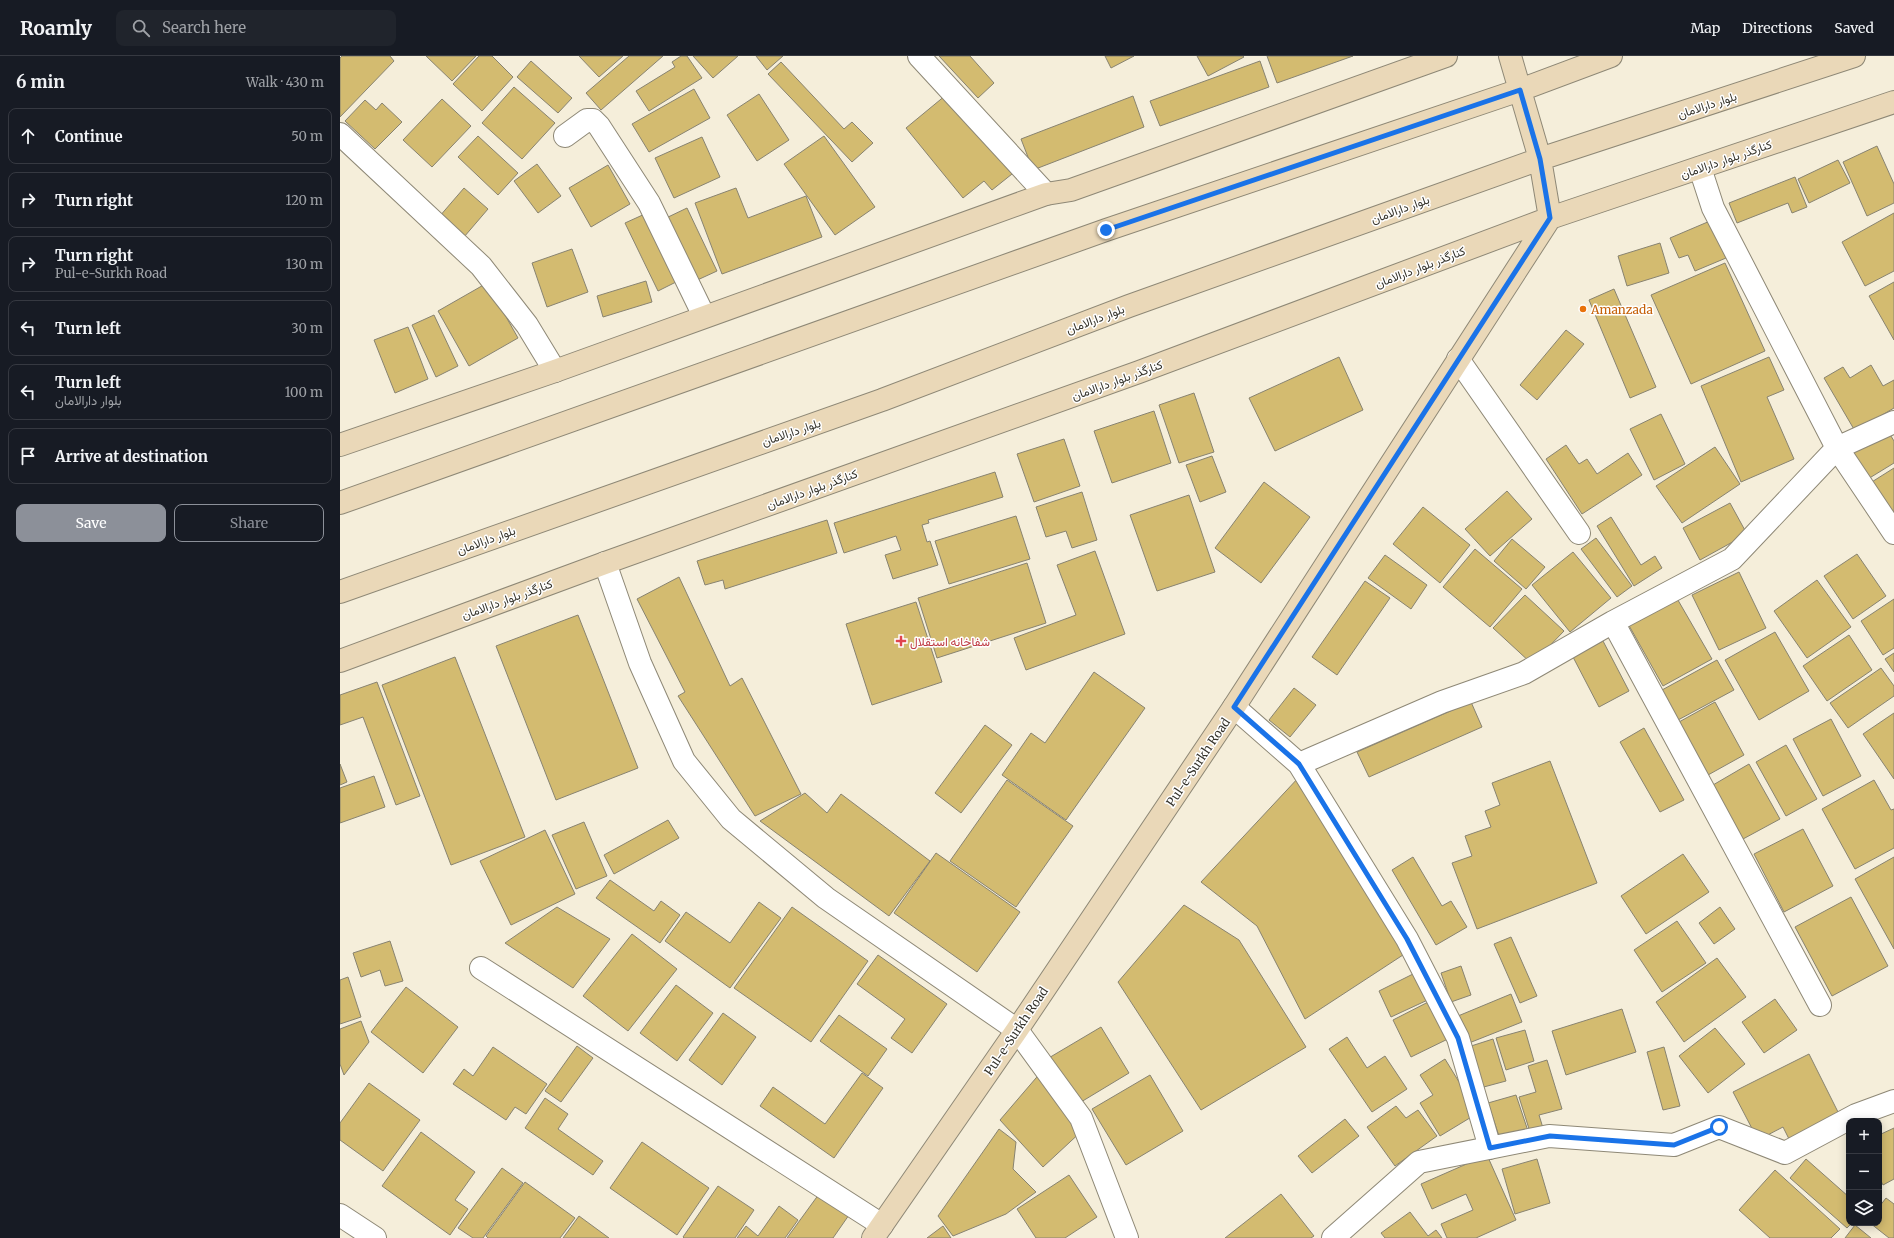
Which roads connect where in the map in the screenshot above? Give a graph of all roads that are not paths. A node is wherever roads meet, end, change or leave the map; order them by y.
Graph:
1 (919, 56) edge
2 (1446, 56) edge
3 (1510, 56) edge
4 (1611, 56) edge
5 (1854, 56) edge
6 (1520, 90) junction
7 (1894, 102) edge
8 (340, 134) edge
9 (565, 136) dead end
10 (1540, 159) junction
11 (1700, 168) junction
12 (1046, 194) junction
13 (1550, 218) junction
14 (704, 316) junction
15 (1458, 359) junction
16 (555, 371) junction
17 (1894, 422) edge
18 (340, 446) edge
19 (1837, 448) junction
20 (340, 503) edge
21 (1579, 533) dead end
22 (1894, 533) edge
23 (604, 563) junction
24 (340, 592) edge
25 (1613, 622) junction
26 (340, 661) edge
27 (1234, 707) junction
28 (1299, 764) junction
29 (480, 968) dead end
30 (1820, 1005) dead end
31 (1017, 1030) junction
32 (1894, 1101) edge
33 (1490, 1148) junction
34 (340, 1215) edge
35 (877, 1231) edge
36 (375, 1238) edge
37 (1127, 1238) edge
38 (1333, 1238) edge

1 - 12 street
2 - 12 street
3 - 6 street
4 - 6 street
5 - 10 street, بلوار دارالامان
6 - 10 street
6 - 20 street
7 - 11 street, کنارگذر بلوار دارالامان
8 - 16 street
9 - 14 street
10 - 13 street
10 - 24 street, بلوار دارالامان
11 - 13 street, کنارگذر بلوار دارالامان
11 - 19 street
12 - 14 street
13 - 15 street, Pul-e-Surkh Road
13 - 23 street, کنارگذر بلوار دارالامان
14 - 16 street
15 - 21 street
15 - 27 street, Pul-e-Surkh Road
16 - 18 street
17 - 19 street
19 - 22 street
19 - 25 street
23 - 26 street, کنارگذر بلوار دارالامان
23 - 31 street
25 - 28 street
25 - 30 street
27 - 28 street
27 - 31 street, Pul-e-Surkh Road
28 - 33 street
29 - 35 street
31 - 35 street, Pul-e-Surkh Road
31 - 37 street
32 - 33 street
33 - 38 street
34 - 36 street

